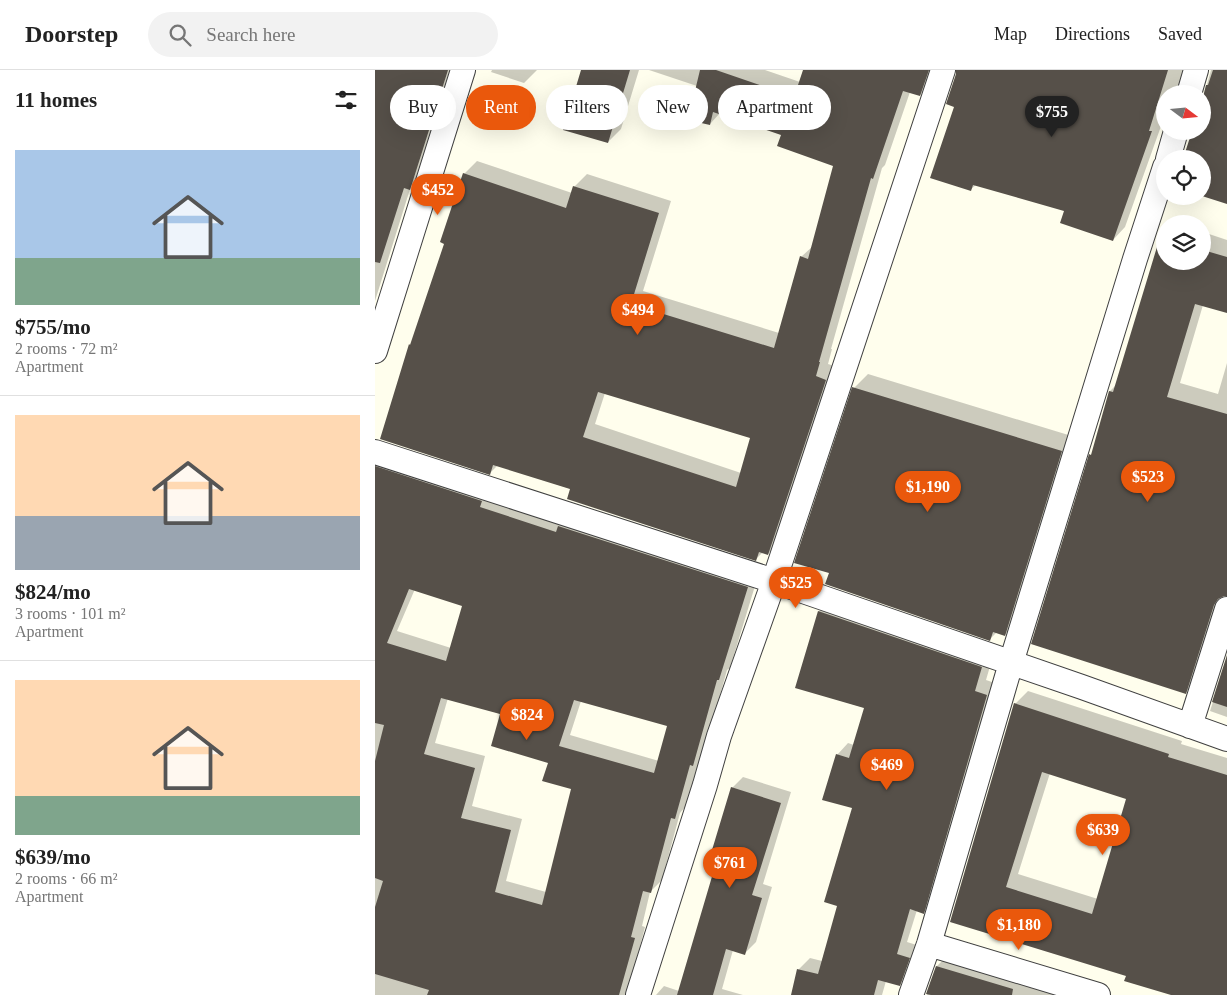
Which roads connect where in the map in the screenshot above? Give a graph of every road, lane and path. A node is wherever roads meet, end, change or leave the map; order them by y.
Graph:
1 (463, 70) edge
2 (943, 70) edge
3 (1196, 70) edge
4 (1192, 85) edge
5 (1156, 195) edge
6 (375, 351) edge
7 (375, 452) edge
8 (774, 581) junction
9 (1227, 609) edge
10 (1011, 663) junction
11 (1189, 726) junction
12 (1227, 740) edge
13 (929, 944) junction
14 (638, 995) edge
15 (911, 995) edge
16 (1098, 995) edge

1 - 6 street
2 - 8 street
3 - 4 street
5 - 10 street
7 - 8 street
8 - 10 street
8 - 14 street
9 - 11 street
10 - 11 street
10 - 13 street
11 - 12 street
13 - 15 street
13 - 16 street

